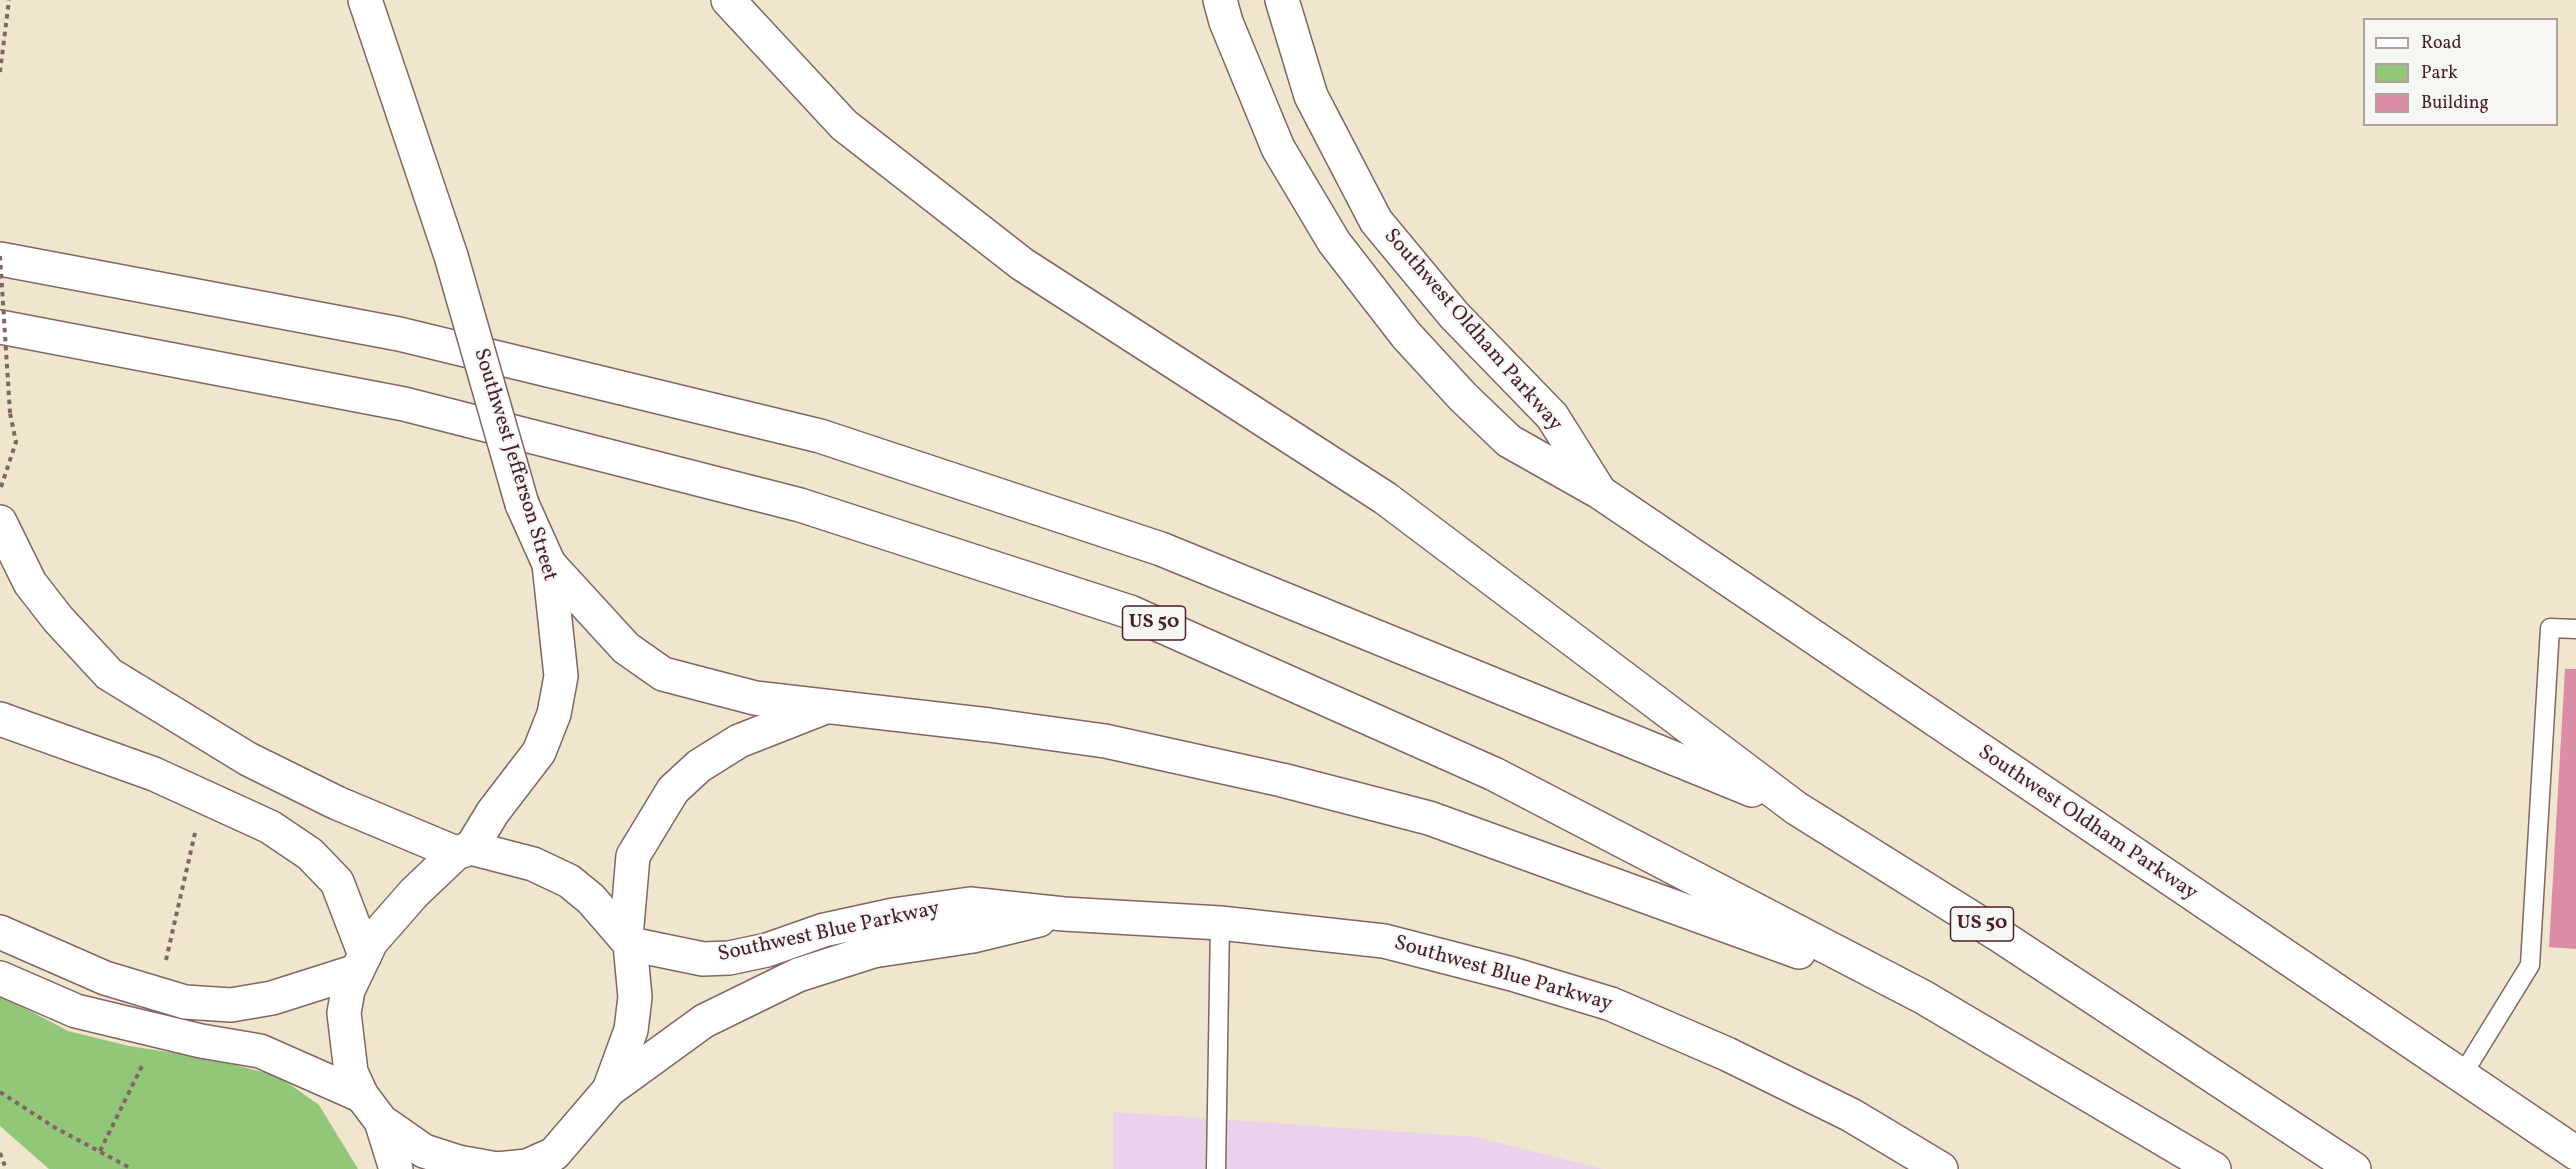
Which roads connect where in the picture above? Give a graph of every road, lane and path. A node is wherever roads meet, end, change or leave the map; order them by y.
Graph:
1 (9, 0) edge
2 (365, 0) edge
3 (728, 0) edge
4 (1220, 0) edge
5 (1282, 0) edge
6 (0, 72) edge
7 (0, 258) edge
8 (0, 327) edge
9 (0, 490) edge
10 (1601, 493) junction
11 (0, 522) edge
12 (549, 564) junction
13 (2576, 629) edge
14 (827, 706) junction
15 (0, 718) edge
16 (1796, 808) junction
17 (185, 827) dead end
18 (463, 850) junction
19 (1064, 914) junction
20 (1220, 923) junction
21 (0, 932) edge
22 (628, 940) junction
23 (166, 962) dead end
24 (361, 963) junction
25 (0, 978) edge
26 (1923, 997) junction
27 (145, 1059) dead end
28 (2461, 1077) junction
29 (609, 1090) junction
30 (0, 1092) edge
31 (362, 1096) junction
32 (381, 1121) junction
33 (100, 1151) junction
34 (0, 1153) edge
35 (2576, 1153) edge
36 (550, 1162) edge
37 (6, 1169) edge
38 (132, 1169) edge
39 (396, 1169) edge
40 (1216, 1169) edge
41 (1941, 1169) edge
42 (2214, 1169) edge
43 (2354, 1169) edge

1 - 6 path
2 - 12 main road, Southwest Jefferson Street, bridge
3 - 16 main road
4 - 10 main road, Southwest Oldham Parkway
5 - 10 main road, Southwest Oldham Parkway
7 - 9 path, bridge
7 - 16 main road, US 50
8 - 26 main road, US 50
10 - 28 main road, Southwest Oldham Parkway
11 - 18 main road
12 - 14 main road
12 - 18 main road, Southwest Jefferson Street
13 - 28 lane
14 - 22 main road
14 - 26 main road
15 - 24 main road
16 - 43 main road, US 50
17 - 23 path
18 - 22 main road
18 - 24 main road, Southwest Jefferson Street
19 - 20 main road, Southwest Blue Parkway
19 - 22 main road, Southwest Blue Parkway
19 - 29 main road, Southwest Blue Parkway
20 - 40 lane
20 - 41 main road, Southwest Blue Parkway
21 - 24 main road
22 - 29 main road
24 - 31 main road, Southwest Jefferson Street
25 - 31 main road
26 - 42 main road, US 50
27 - 33 path
28 - 35 main road, Southwest Oldham Parkway
29 - 36 main road
30 - 33 path
31 - 32 main road
32 - 36 main road
32 - 39 main road
33 - 38 path
34 - 37 path

